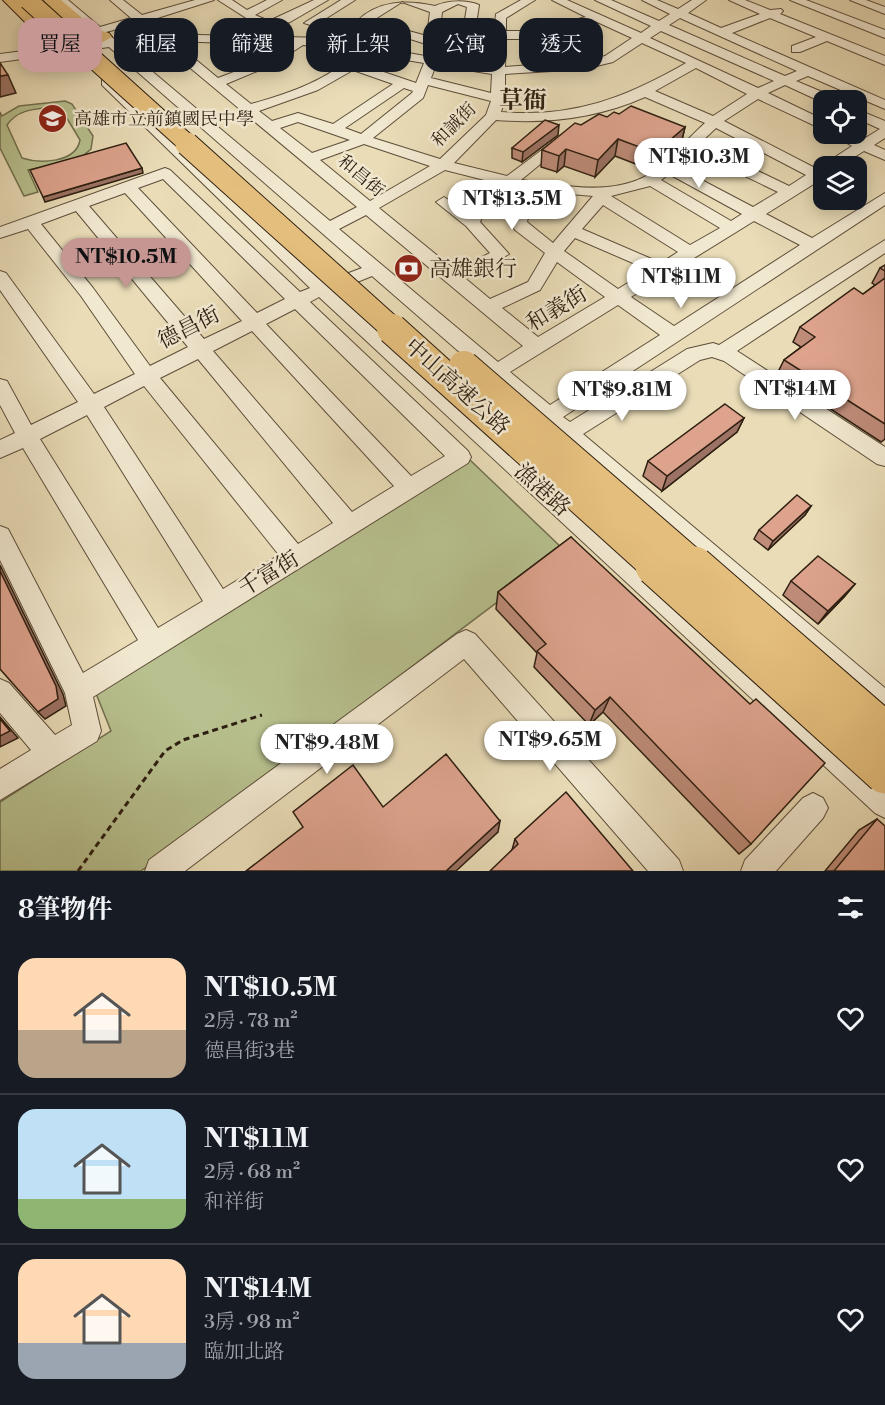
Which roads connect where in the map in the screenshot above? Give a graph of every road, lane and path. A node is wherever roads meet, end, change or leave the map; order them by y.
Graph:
1 (11, 0) edge
2 (19, 0) edge
3 (28, 0) edge
4 (42, 0) edge
5 (51, 0) edge
6 (61, 0) edge
7 (116, 0) edge
8 (208, 0) edge
9 (224, 0) edge
10 (276, 0) edge
11 (322, 0) edge
12 (350, 0) edge
13 (398, 0) edge
14 (406, 0) edge
15 (458, 0) edge
16 (529, 0) edge
17 (558, 0) edge
18 (601, 0) edge
19 (648, 0) edge
20 (700, 0) edge
21 (735, 0) edge
22 (799, 0) edge
23 (856, 0) edge
24 (386, 8) junction
25 (885, 10) edge
26 (679, 14) junction
27 (770, 14) junction
28 (246, 15) junction
29 (435, 15) junction
30 (30, 18) edge
31 (40, 18) edge
32 (138, 18) edge
33 (143, 18) edge
34 (252, 18) edge
35 (285, 18) edge
36 (435, 18) edge
37 (471, 18) edge
38 (500, 18) edge
39 (595, 18) edge
40 (603, 22) edge
41 (661, 27) junction
42 (114, 32) edge
43 (722, 32) junction
44 (885, 34) edge
45 (423, 36) edge
46 (104, 37) junction
47 (114, 37) edge
48 (827, 37) junction
49 (295, 38) junction
50 (643, 39) junction
51 (306, 40) edge
52 (796, 50) dead end
53 (18, 55) edge
54 (0, 58) edge
55 (885, 61) edge
56 (696, 63) junction
57 (198, 68) edge
58 (507, 70) edge
59 (808, 71) junction
60 (99, 72) edge
61 (342, 72) edge
62 (372, 72) edge
63 (427, 72) edge
64 (499, 72) edge
65 (784, 80) junction
66 (216, 83) junction
67 (403, 83) junction
68 (422, 85) junction
69 (645, 92) junction
70 (758, 93) junction
71 (813, 93) edge
72 (498, 99) junction
73 (885, 105) edge
74 (249, 109) junction
75 (493, 116) junction
76 (510, 118) junction
77 (867, 118) edge
78 (813, 120) edge
79 (713, 122) junction
80 (885, 126) edge
81 (270, 127) junction
82 (335, 129) junction
83 (885, 132) edge
84 (363, 140) junction
85 (691, 144) junction
86 (860, 144) edge
87 (864, 146) junction
88 (849, 156) edge
89 (885, 156) edge
90 (310, 159) junction
91 (445, 163) junction
92 (668, 168) junction
93 (813, 168) edge
94 (813, 179) edge
95 (650, 180) junction
96 (509, 182) junction
97 (529, 186) junction
98 (128, 187) junction
99 (789, 192) junction
100 (484, 195) dead end
101 (601, 195) junction
102 (444, 202) dead end
103 (879, 202) edge
104 (79, 204) junction
105 (368, 208) junction
106 (754, 214) junction
107 (31, 222) junction
108 (472, 223) junction
109 (328, 228) junction
110 (732, 228) junction
111 (571, 230) junction
112 (0, 233) edge
113 (536, 240) junction
114 (812, 245) junction
115 (885, 245) edge
116 (554, 252) junction
117 (691, 253) junction
118 (501, 254) junction
119 (574, 267) junction
120 (375, 269) junction
121 (663, 270) junction
122 (0, 277) edge
123 (453, 278) junction
124 (534, 286) junction
125 (321, 290) junction
126 (618, 297) junction
127 (296, 302) junction
128 (488, 307) junction
129 (254, 322) junction
130 (674, 335) junction
131 (537, 347) junction
132 (201, 349) junction
133 (722, 352) junction
134 (497, 371) junction
135 (147, 376) junction
136 (0, 386) edge
137 (91, 404) junction
138 (549, 417) junction
139 (569, 433) junction
140 (27, 436) junction
141 (496, 449) junction
142 (0, 450) edge
143 (885, 458) edge
144 (516, 467) junction
145 (409, 488) junction
146 (349, 525) junction
147 (0, 537) edge
148 (295, 558) junction
149 (219, 604) junction
150 (154, 644) junction
151 (78, 691) junction
152 (0, 692) edge
153 (885, 705) edge
154 (262, 715) dead end
155 (885, 732) edge
156 (52, 754) junction
157 (885, 774) edge
158 (0, 786) edge
159 (885, 803) edge
160 (813, 808) dead end
161 (78, 871) edge
162 (160, 871) edge
163 (668, 871) edge
164 (756, 871) edge

1 - 30 highway
2 - 31 street, 漁港路
3 - 157 highway, 中山高速公路, bridge
4 - 155 highway, 中山高速公路, bridge
5 - 46 highway
6 - 46 street
7 - 32 street, 和昌街
8 - 33 street
9 - 28 street
10 - 28 street
11 - 35 street
12 - 49 street
13 - 24 street
14 - 29 street
15 - 29 street
15 - 37 street
16 - 38 street, 和誠街
17 - 39 street
18 - 41 street
19 - 26 street
20 - 26 street
21 - 27 street
22 - 27 street
22 - 44 street
23 - 25 street
24 - 29 street
24 - 45 street
26 - 41 street
26 - 43 street
27 - 43 street
27 - 48 street
28 - 34 street
29 - 36 street
40 - 50 street
41 - 50 street
41 - 65 street
42 - 46 street
43 - 59 street
46 - 47 street
46 - 109 street
48 - 52 street
48 - 55 street
49 - 51 street
49 - 66 street
50 - 56 street
50 - 58 street
53 - 54 street
56 - 69 street
56 - 70 street
57 - 66 street, 和昌街
59 - 65 street
59 - 73 street
60 - 125 street, 漁港路
61 - 74 street
62 - 67 street
63 - 68 street
64 - 72 street, 和誠街
65 - 70 street
65 - 71 street
66 - 74 street, 和昌街
67 - 68 street
67 - 82 street
68 - 72 street
68 - 84 street
69 - 76 street
69 - 79 street
70 - 78 street
70 - 79 street
72 - 75 street, 和誠街
74 - 81 street, 和昌街
75 - 76 street
75 - 91 street, 和誠街
76 - 96 street
77 - 80 street
79 - 85 street
79 - 93 street
81 - 82 street
81 - 90 street, 和昌街
82 - 84 street
83 - 87 street, 和義街
84 - 90 street
84 - 91 street
85 - 92 street
85 - 99 street
86 - 87 street
87 - 88 street, 和義街
87 - 89 street
90 - 105 street, 和昌街
91 - 96 street
91 - 105 street, 和誠街
92 - 95 street
92 - 106 street
94 - 99 street, 和義街
95 - 101 street
95 - 110 street
96 - 97 street
97 - 101 street
97 - 113 street
98 - 104 street
98 - 127 street
98 - 129 street
99 - 106 street, 和義街
100 - 108 street
101 - 111 street
101 - 117 street
102 - 108 street
103 - 114 street
104 - 107 street
104 - 132 street
105 - 109 street, 和誠街
105 - 123 street, 和昌街
106 - 110 street, 和義街
106 - 114 street
107 - 112 street
107 - 135 street
108 - 118 street
109 - 120 street
110 - 117 street, 和義街
111 - 116 street
111 - 121 street
113 - 116 street
113 - 118 street
114 - 130 street
115 - 133 street
116 - 119 street
116 - 124 street
117 - 121 street, 和義街
118 - 123 street
119 - 124 street
119 - 126 street
120 - 125 street, 德昌街
120 - 134 street
121 - 126 street, 和義街
122 - 137 street
123 - 128 street, 和昌街
124 - 128 street
125 - 127 street, 德昌街
125 - 141 street, 漁港路
126 - 130 street
126 - 131 street, 和義街
127 - 129 street, 德昌街
127 - 145 street, 千富街
128 - 131 street, 和昌街
129 - 132 street, 德昌街
129 - 145 street
130 - 138 street
131 - 134 street, 和義街
132 - 135 street, 德昌街
132 - 146 street
133 - 139 street
133 - 143 street
134 - 138 street
135 - 137 street, 德昌街
135 - 148 street
136 - 140 street
137 - 140 street, 德昌街
137 - 149 street
138 - 139 street
138 - 141 street
139 - 144 street
139 - 153 street
140 - 142 street, 德昌街
140 - 150 street
141 - 144 street, 漁港路
144 - 159 street, 漁港路
145 - 146 street, 千富街
146 - 148 street, 千富街
147 - 151 street
148 - 149 street, 千富街
149 - 150 street, 千富街
150 - 151 street, 千富街
151 - 156 street
152 - 156 street
154 - 161 path
156 - 158 street
160 - 164 street
162 - 163 street

